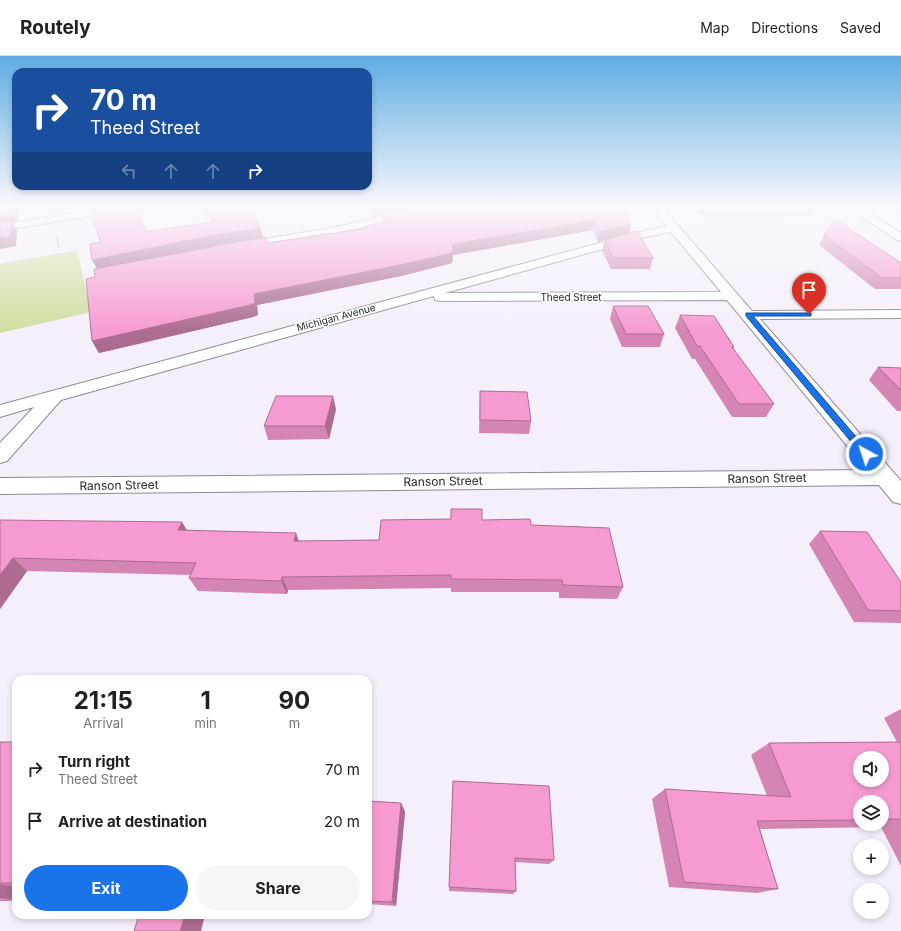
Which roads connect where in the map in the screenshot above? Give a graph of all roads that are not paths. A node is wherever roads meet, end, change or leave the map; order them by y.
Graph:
1 (589, 249) edge
2 (691, 249) edge
3 (732, 296) junction
4 (410, 297) junction
5 (901, 314) edge
6 (748, 315) junction
7 (56, 395) junction
8 (0, 410) edge
9 (0, 456) edge
10 (886, 477) junction
11 (0, 486) edge
12 (901, 496) edge

1 - 4 street, Michigan Avenue
2 - 3 street
3 - 4 street, Theed Street
3 - 6 street
4 - 7 street, Michigan Avenue
5 - 6 street
6 - 10 street
7 - 8 street, Michigan Avenue
7 - 9 street
10 - 11 street, Ranson Street
10 - 12 street

